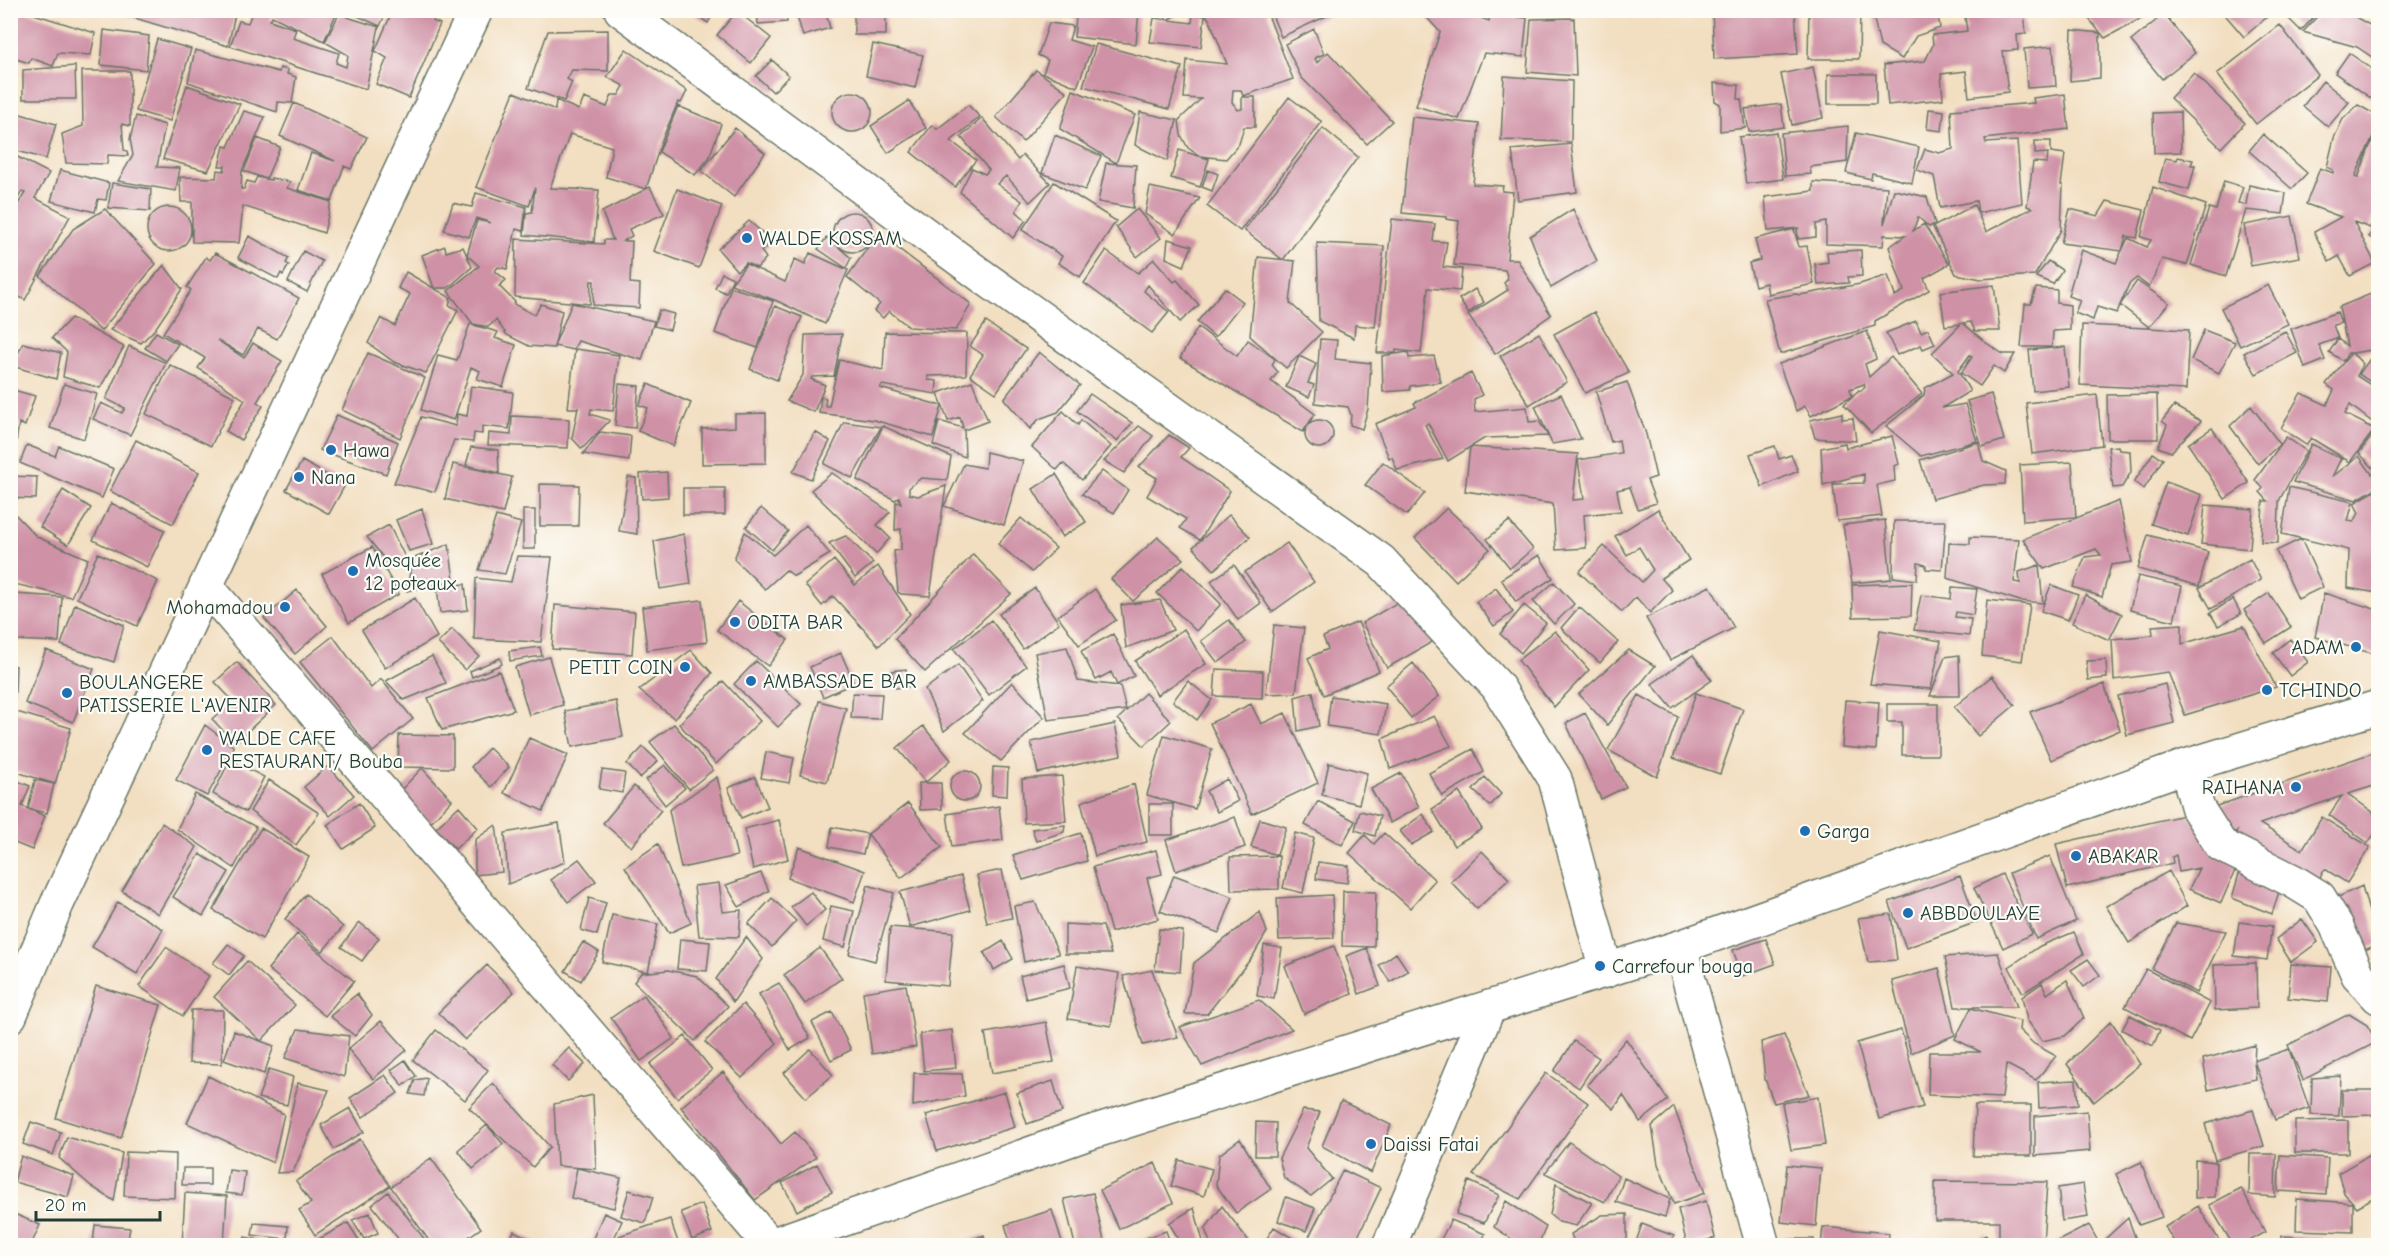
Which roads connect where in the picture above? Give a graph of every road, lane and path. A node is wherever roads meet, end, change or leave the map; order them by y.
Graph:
1 (476, 10) edge
2 (621, 10) edge
3 (206, 586) junction
4 (2379, 707) edge
5 (2186, 766) junction
6 (1680, 947) junction
7 (1606, 971) junction
8 (2379, 997) edge
9 (1489, 1007) junction
10 (10, 1016) edge
11 (769, 1245) edge
12 (1389, 1245) edge
13 (1763, 1245) edge

1 - 3 street
2 - 7 street
3 - 10 street
3 - 11 street
4 - 5 street
5 - 6 street
5 - 8 street
6 - 7 street
6 - 13 street
7 - 9 street
9 - 11 street
9 - 12 street

